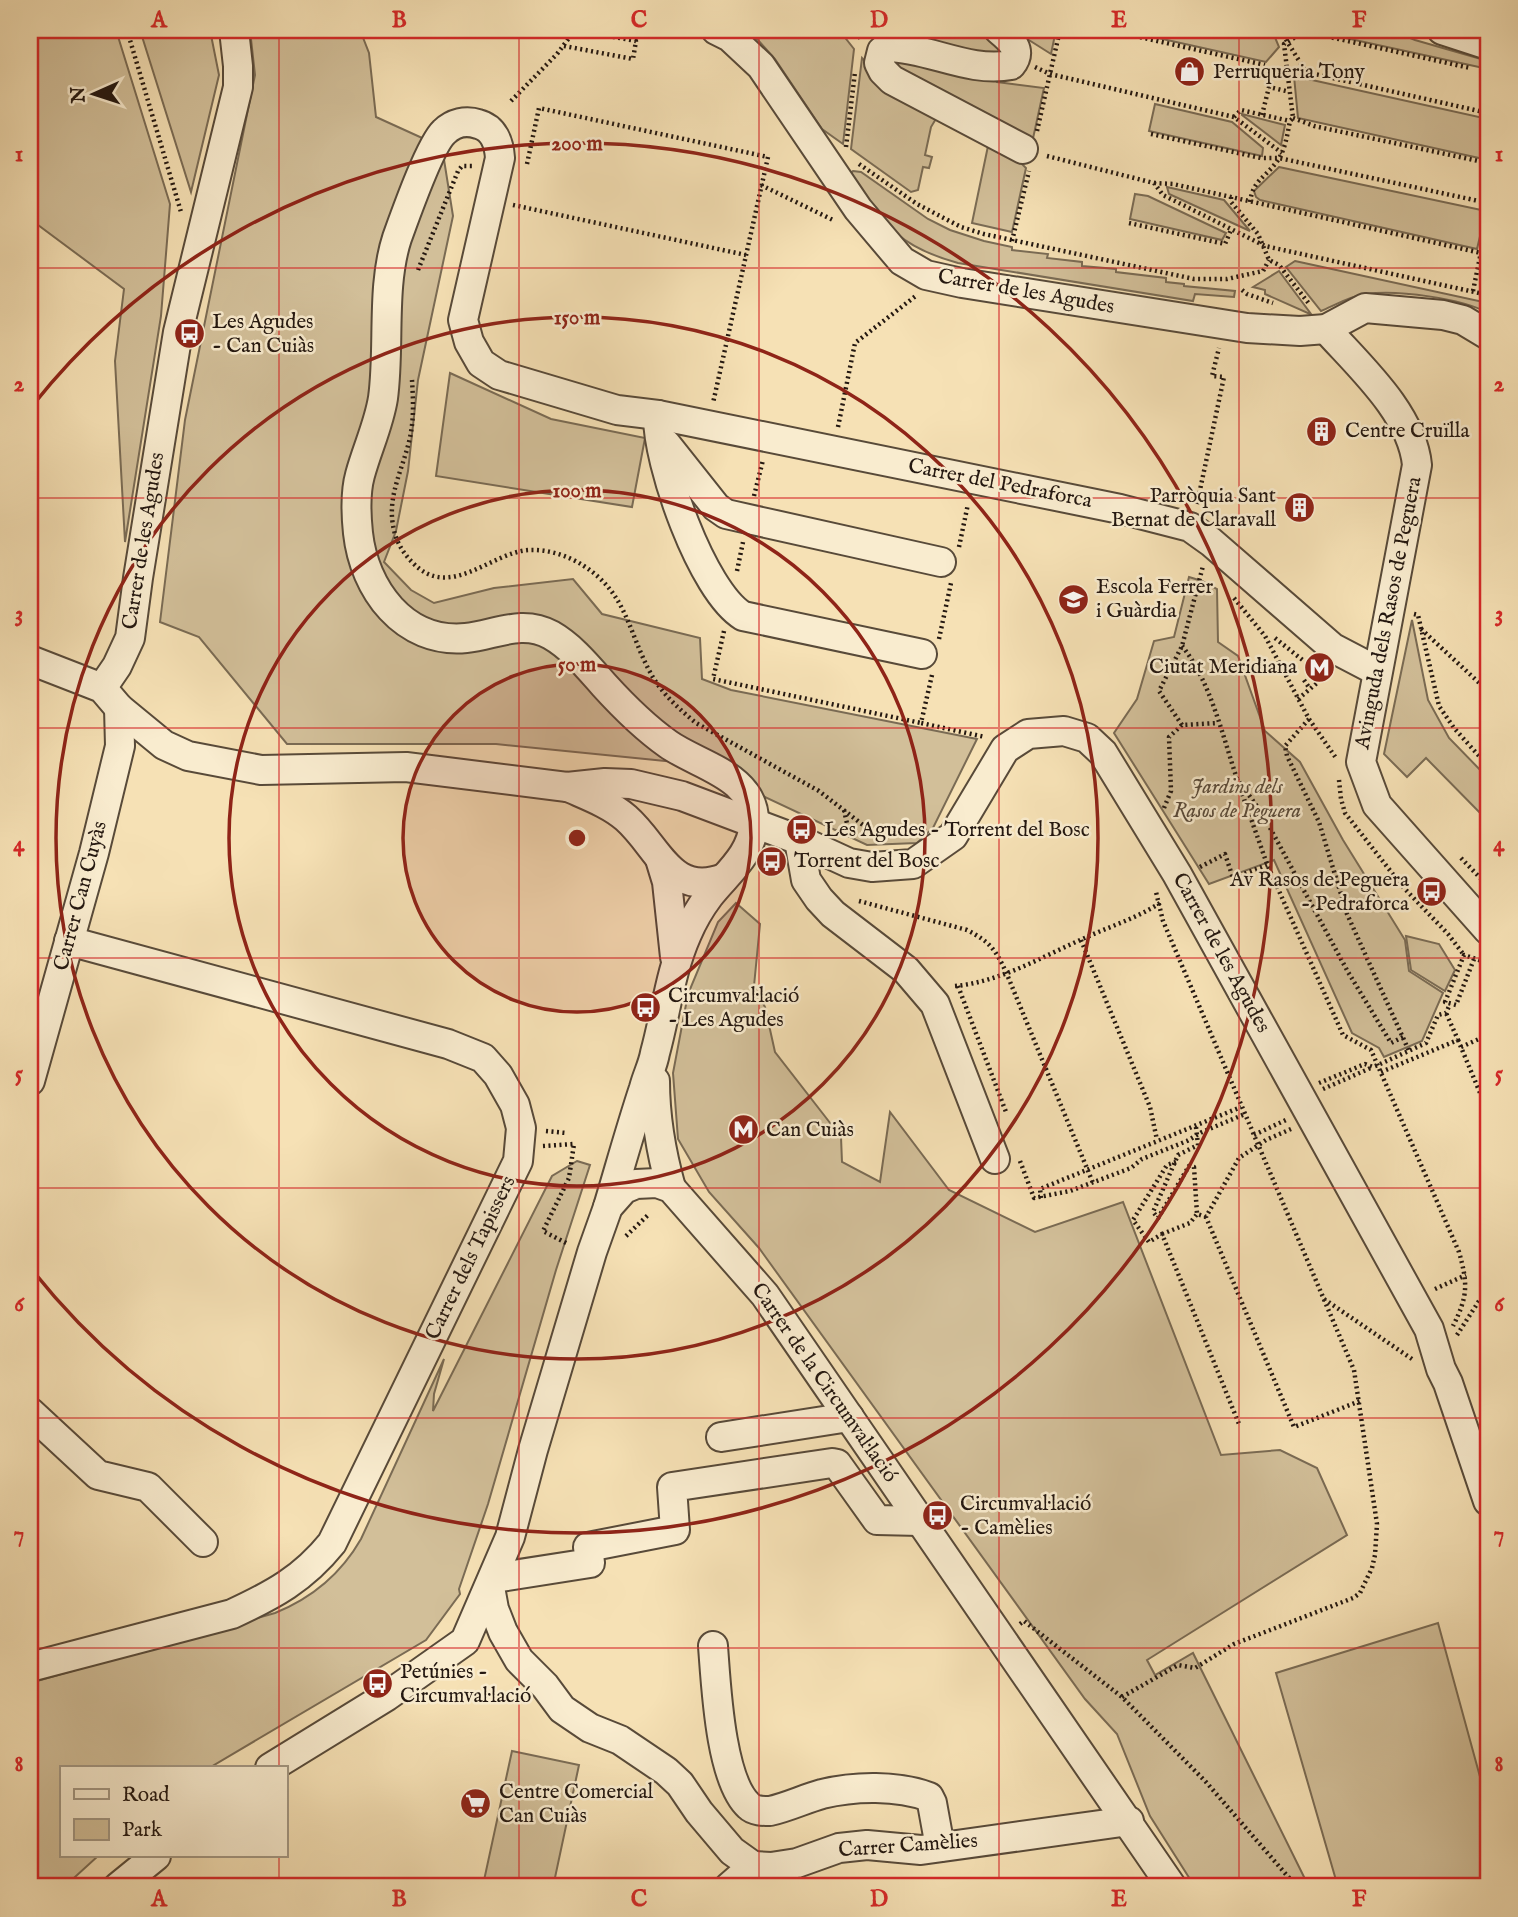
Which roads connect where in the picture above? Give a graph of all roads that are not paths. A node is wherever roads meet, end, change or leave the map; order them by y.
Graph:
1 (234, 30) edge
2 (716, 30) edge
3 (999, 30) edge
4 (1442, 30) edge
5 (1482, 57) edge
6 (1035, 149) road end
7 (1320, 320) junction
8 (1488, 335) edge
9 (658, 424) junction
10 (951, 552) road end
11 (931, 646) road end
12 (30, 660) edge
13 (1377, 671) junction
14 (110, 698) junction
15 (567, 787) junction
16 (754, 823) junction
17 (799, 840) junction
18 (660, 859) junction
19 (724, 878) junction
20 (1488, 930) edge
21 (69, 941) junction
22 (676, 960) junction
23 (654, 1058) junction
24 (30, 1081) edge
25 (995, 1159) dead end
26 (671, 1188) junction
27 (608, 1207) junction
28 (30, 1412) edge
29 (849, 1417) junction
30 (722, 1437) dead end
31 (1488, 1501) edge
32 (920, 1521) junction
33 (203, 1542) dead end
34 (492, 1583) junction
35 (713, 1646) dead end
36 (30, 1667) edge
37 (273, 1766) edge
38 (1129, 1821) junction
39 (940, 1847) junction
40 (155, 1857) edge
41 (749, 1877) edge
42 (131, 1883) edge
43 (729, 1887) edge
44 (1172, 1887) edge

1 - 14 street, Carrer de les Agudes
2 - 7 street, Carrer de les Agudes
3 - 6 street
4 - 5 street
7 - 8 street
7 - 13 street, Avinguda dels Rasos de Peguera
9 - 10 street
9 - 11 street
9 - 13 street, Carrer del Pedraforca
9 - 16 street, Carrer del Pedraforca
12 - 14 street
13 - 20 street, Avinguda dels Rasos de Peguera
14 - 15 street
14 - 21 street, Carrer Can Cuyàs
15 - 16 street
15 - 18 street
16 - 17 street
16 - 19 street
17 - 25 street
17 - 31 street, Carrer de les Agudes
18 - 19 street
18 - 22 street
19 - 22 street
21 - 24 street, Carrer Can Cuyàs
21 - 36 street, Carrer dels Tapissers
22 - 23 street
23 - 26 street
23 - 27 street
26 - 27 street
26 - 29 street, Carrer de la Circumval·lació
27 - 34 street
28 - 33 street
29 - 30 street
29 - 32 street, Carrer de la Circumval·lació
32 - 34 street
32 - 38 street, Carrer de la Circumval·lació
34 - 37 street
34 - 41 street
35 - 39 street
38 - 39 street, Carrer Camèlies
38 - 44 street, Carrer de la Circumval·lació
39 - 41 street, Carrer Camèlies
40 - 42 street
41 - 43 street

